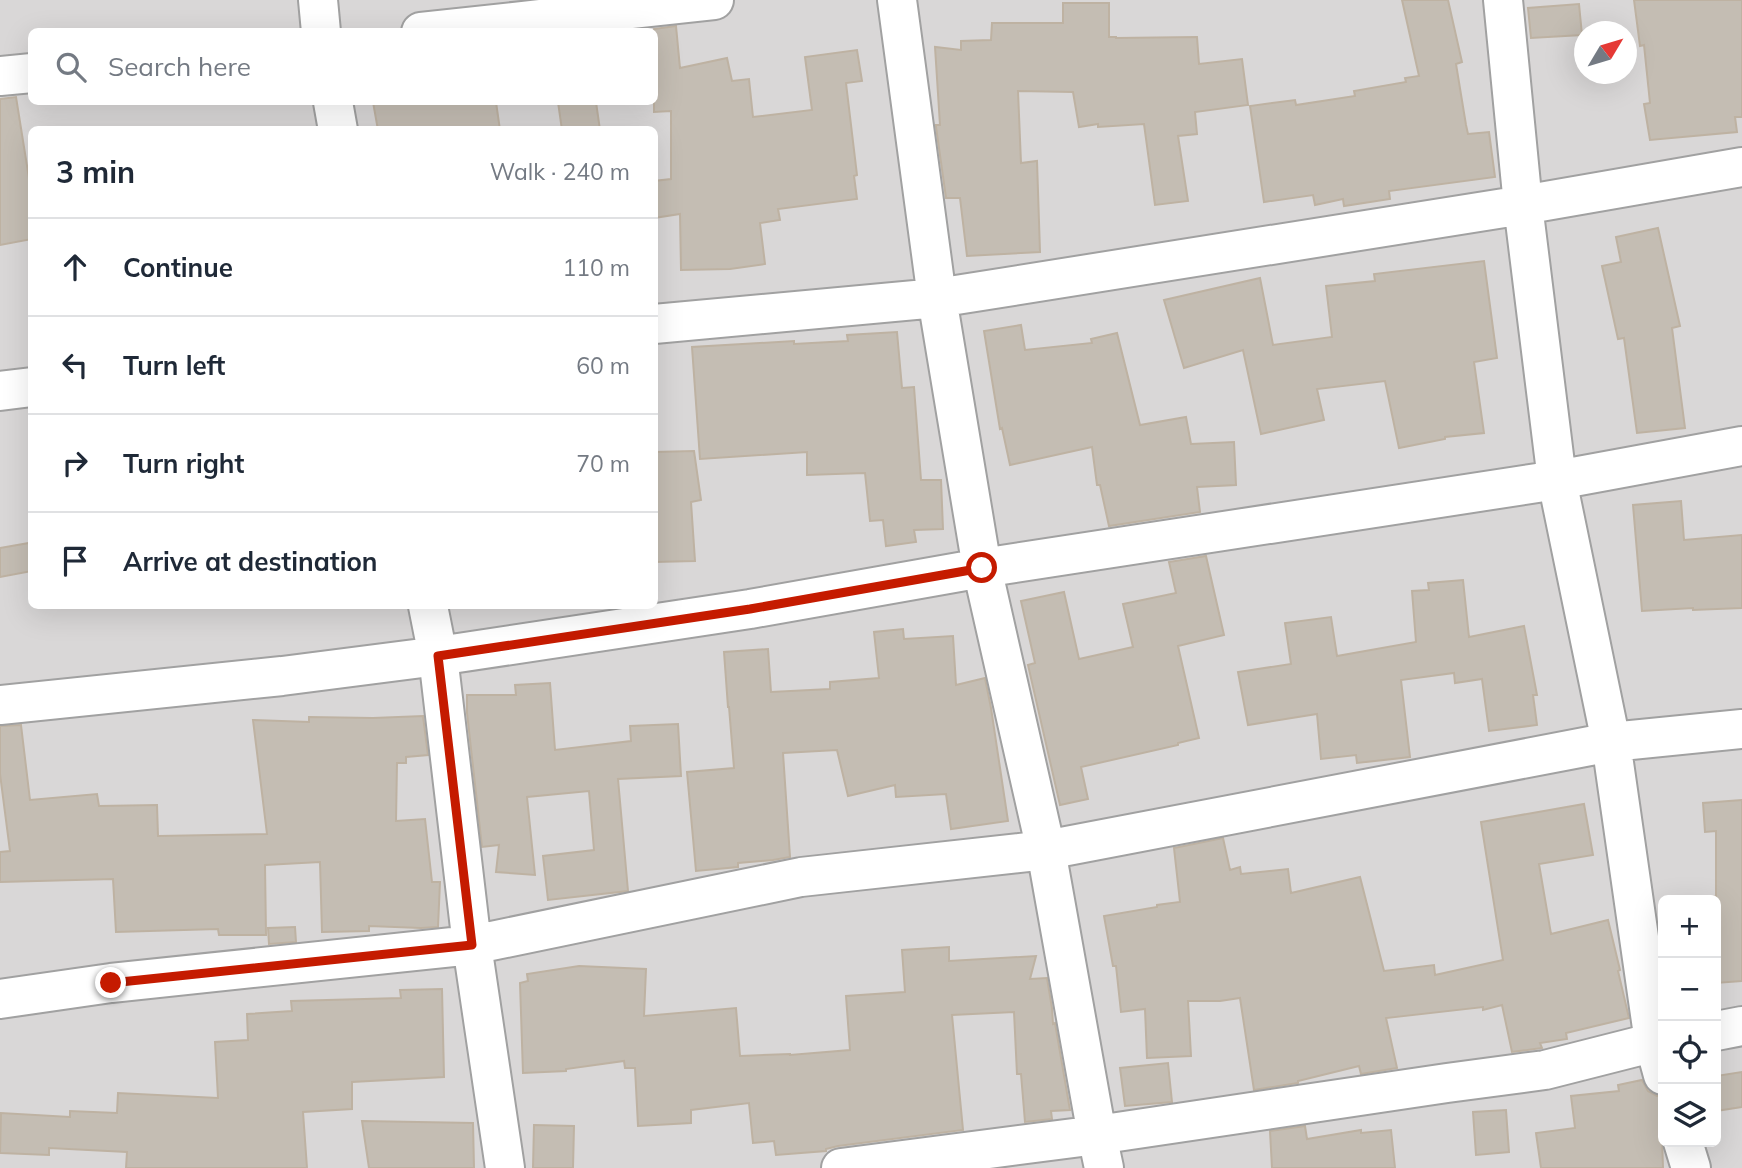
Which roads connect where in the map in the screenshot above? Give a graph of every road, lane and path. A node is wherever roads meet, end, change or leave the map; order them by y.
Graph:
1 (318, 0) edge
2 (714, 0) edge
3 (897, 0) edge
4 (1503, 0) edge
5 (321, 28) edge
6 (458, 28) edge
7 (28, 73) edge
8 (0, 76) edge
9 (334, 105) edge
10 (337, 126) edge
11 (1742, 167) edge
12 (1523, 205) junction
13 (937, 298) junction
14 (658, 324) edge
15 (28, 388) edge
16 (0, 391) edge
17 (1742, 446) edge
18 (1557, 480) junction
19 (982, 568) junction
20 (429, 609) edge
21 (438, 656) junction
22 (0, 705) edge
23 (1742, 729) edge
24 (1611, 742) junction
25 (1046, 850) junction
26 (472, 945) junction
27 (0, 999) edge
28 (1742, 1026) edge
29 (1721, 1030) edge
30 (1658, 1039) edge
31 (1658, 1052) edge
32 (1685, 1147) edge
33 (1101, 1151) edge
34 (505, 1168) edge
35 (841, 1168) edge
36 (1691, 1168) edge

1 - 5 street
2 - 6 street
3 - 13 street
4 - 12 street
7 - 8 street
9 - 10 street
11 - 12 street
12 - 13 street
12 - 18 street
13 - 14 street
13 - 19 street
15 - 16 street
17 - 18 street
18 - 19 street
18 - 24 street
19 - 21 street
19 - 25 street
20 - 21 street
21 - 22 street
21 - 26 street
23 - 24 street
24 - 25 street
24 - 30 street
25 - 26 street
25 - 33 street
26 - 27 street
26 - 34 street
28 - 29 street
31 - 33 street
32 - 36 street
33 - 35 street

